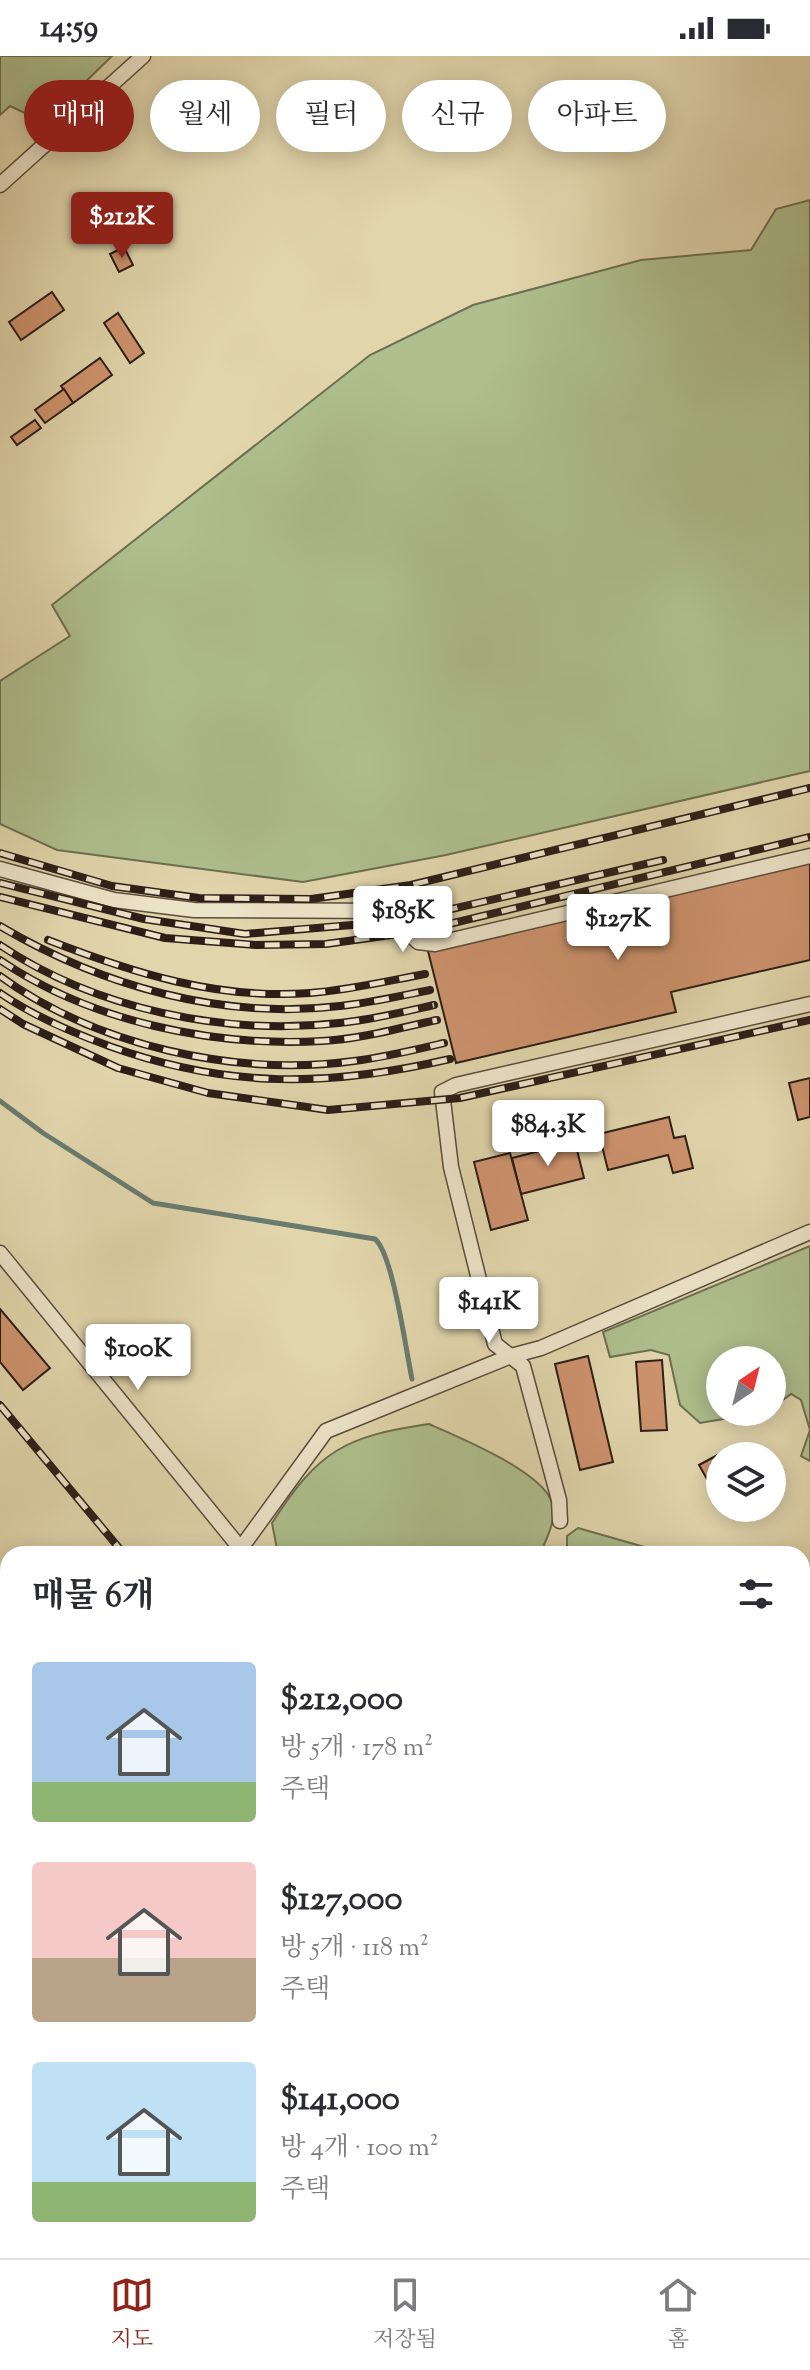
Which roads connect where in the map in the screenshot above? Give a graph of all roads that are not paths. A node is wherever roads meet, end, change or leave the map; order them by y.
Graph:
1 (143, 56) edge
2 (0, 185) edge
3 (810, 856) edge
4 (0, 869) edge
5 (810, 1004) edge
6 (810, 1232) edge
7 (0, 1253) edge
8 (511, 1356) junction
9 (560, 1521) dead end
10 (239, 1546) edge
11 (246, 1546) edge

1 - 2 street
3 - 4 street
5 - 8 street
6 - 8 street
7 - 10 street
8 - 9 street
8 - 11 street

